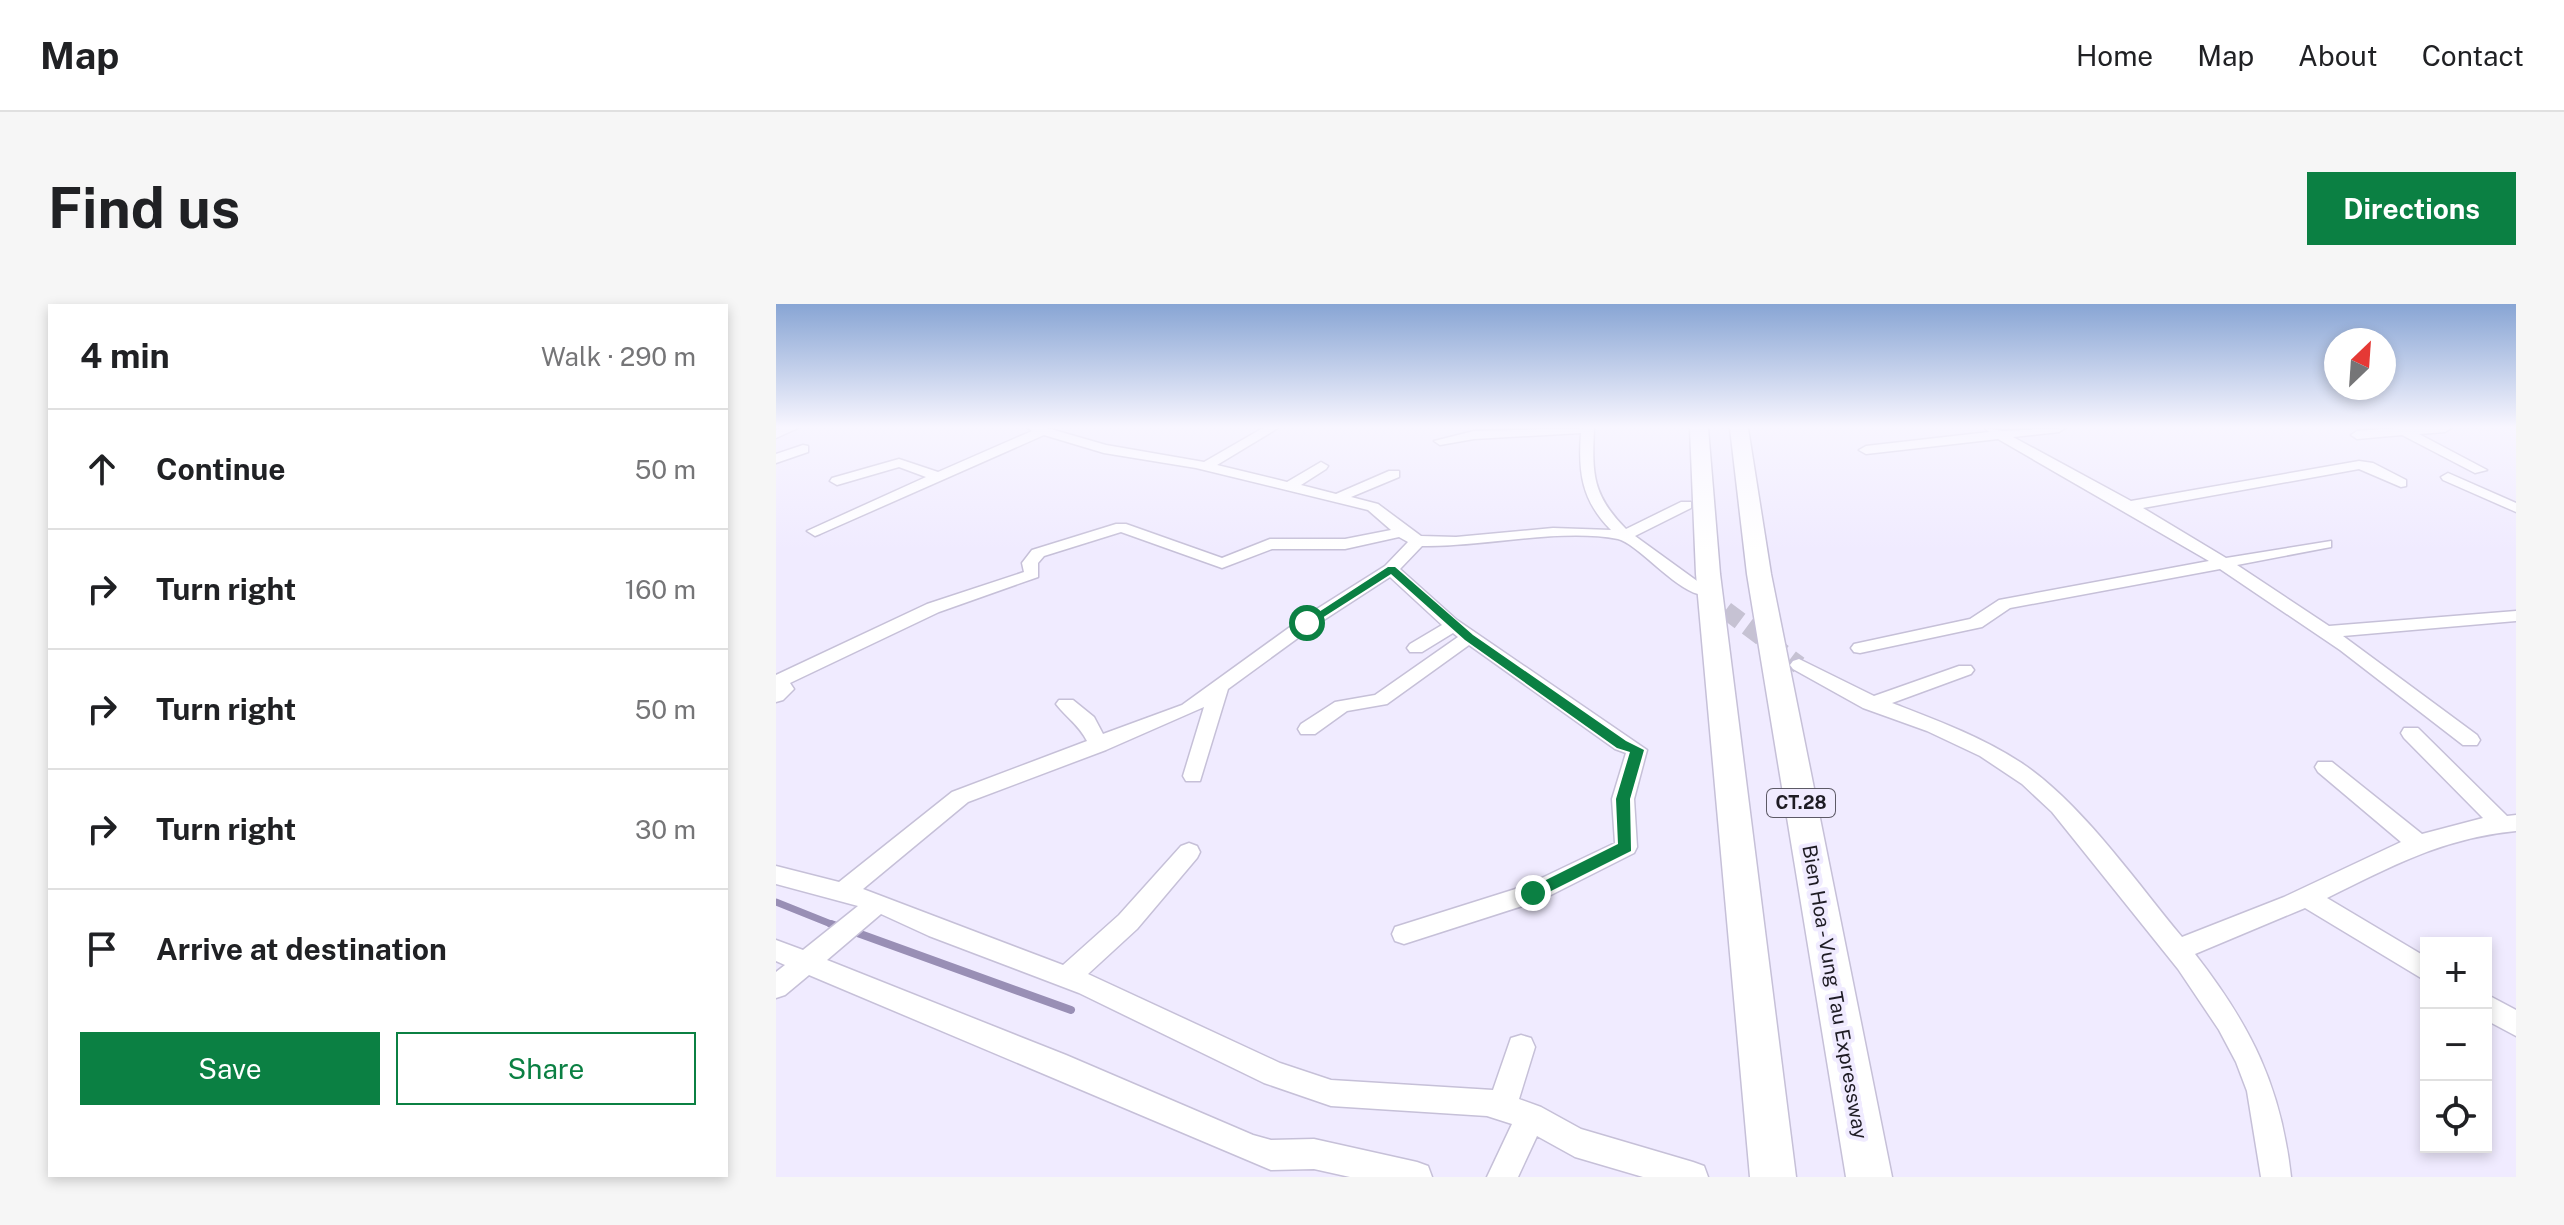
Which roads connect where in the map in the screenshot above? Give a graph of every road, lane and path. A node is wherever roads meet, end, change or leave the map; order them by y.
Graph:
1 (879, 469) edge
2 (915, 469) edge
3 (960, 469) edge
4 (1188, 469) edge
5 (1214, 469) edge
6 (1317, 469) edge
7 (1589, 469) edge
8 (1702, 469) edge
9 (1745, 469) edge
10 (2063, 469) edge
11 (2338, 469) edge
12 (2373, 469) edge
13 (2478, 469) edge
14 (1394, 474) dead end
15 (1167, 477) dead end
16 (941, 478) junction
17 (837, 481) dead end
18 (2401, 483) dead end
19 (1290, 486) junction
20 (1338, 498) junction
21 (1686, 505) dead end
22 (2130, 506) junction
23 (2516, 508) edge
24 (815, 531) dead end
25 (1625, 535) junction
26 (1410, 536) junction
27 (2326, 544) dead end
28 (2218, 563) junction
29 (1391, 569) junction
30 (1698, 589) tunnel mouth
31 (2516, 616) edge
32 (1453, 626) junction
33 (2322, 632) junction
34 (1469, 637) junction
35 (1416, 648) dead end
36 (1860, 648) dead end
37 (1799, 665) tunnel mouth
38 (1965, 670) dead end
39 (779, 686) edge
40 (1219, 689) junction
41 (1066, 704) dead end
42 (1870, 704) junction
43 (1308, 729) dead end
44 (2411, 733) dead end
45 (2470, 740) dead end
46 (1099, 745) junction
47 (2325, 767) dead end
48 (1193, 776) dead end
49 (2509, 823) edge
50 (2418, 843) junction
51 (1189, 852) dead end
52 (776, 875) edge
53 (843, 892) junction
54 (2306, 897) junction
55 (874, 906) junction
56 (1404, 934) dead end
57 (776, 950) edge
58 (2178, 950) junction
59 (813, 957) junction
60 (2420, 966) edge
61 (1067, 977) junction
62 (776, 987) edge
63 (2491, 1009) edge
64 (2516, 1024) edge
65 (1521, 1047) dead end
66 (1502, 1106) junction
67 (1528, 1121) junction
68 (1417, 1177) edge
69 (1502, 1177) edge
70 (1693, 1177) edge
71 (1773, 1177) edge
72 (1869, 1177) edge
73 (2276, 1177) edge

1 - 17 street
2 - 16 street
3 - 16 street
4 - 15 street
5 - 19 street
6 - 19 street
7 - 25 street
8 - 71 highway
9 - 72 highway, Bien Hoa - Vung Tau Expressway / CT.28
10 - 22 street
11 - 22 street
12 - 18 street
13 - 23 street
14 - 20 street
16 - 24 street
19 - 20 street
20 - 26 street
21 - 25 street
22 - 28 street
25 - 26 street
25 - 30 street
26 - 29 street
26 - 39 street
27 - 28 street
28 - 33 street
28 - 36 street
29 - 32 street
29 - 40 street
31 - 33 street
32 - 34 street
32 - 35 street
33 - 45 street
34 - 43 street
34 - 56 street
37 - 42 street
38 - 42 street
40 - 46 street
40 - 48 street
41 - 46 street
42 - 58 street
44 - 49 street
46 - 53 street
47 - 50 street
49 - 50 street
50 - 54 street
51 - 61 street
52 - 53 street
53 - 55 street
54 - 58 street
54 - 60 street
55 - 59 street
55 - 61 street
57 - 59 street
58 - 73 street
59 - 62 street
59 - 68 street
61 - 66 street
63 - 64 street
65 - 66 street
66 - 67 street
67 - 69 street
67 - 70 street

